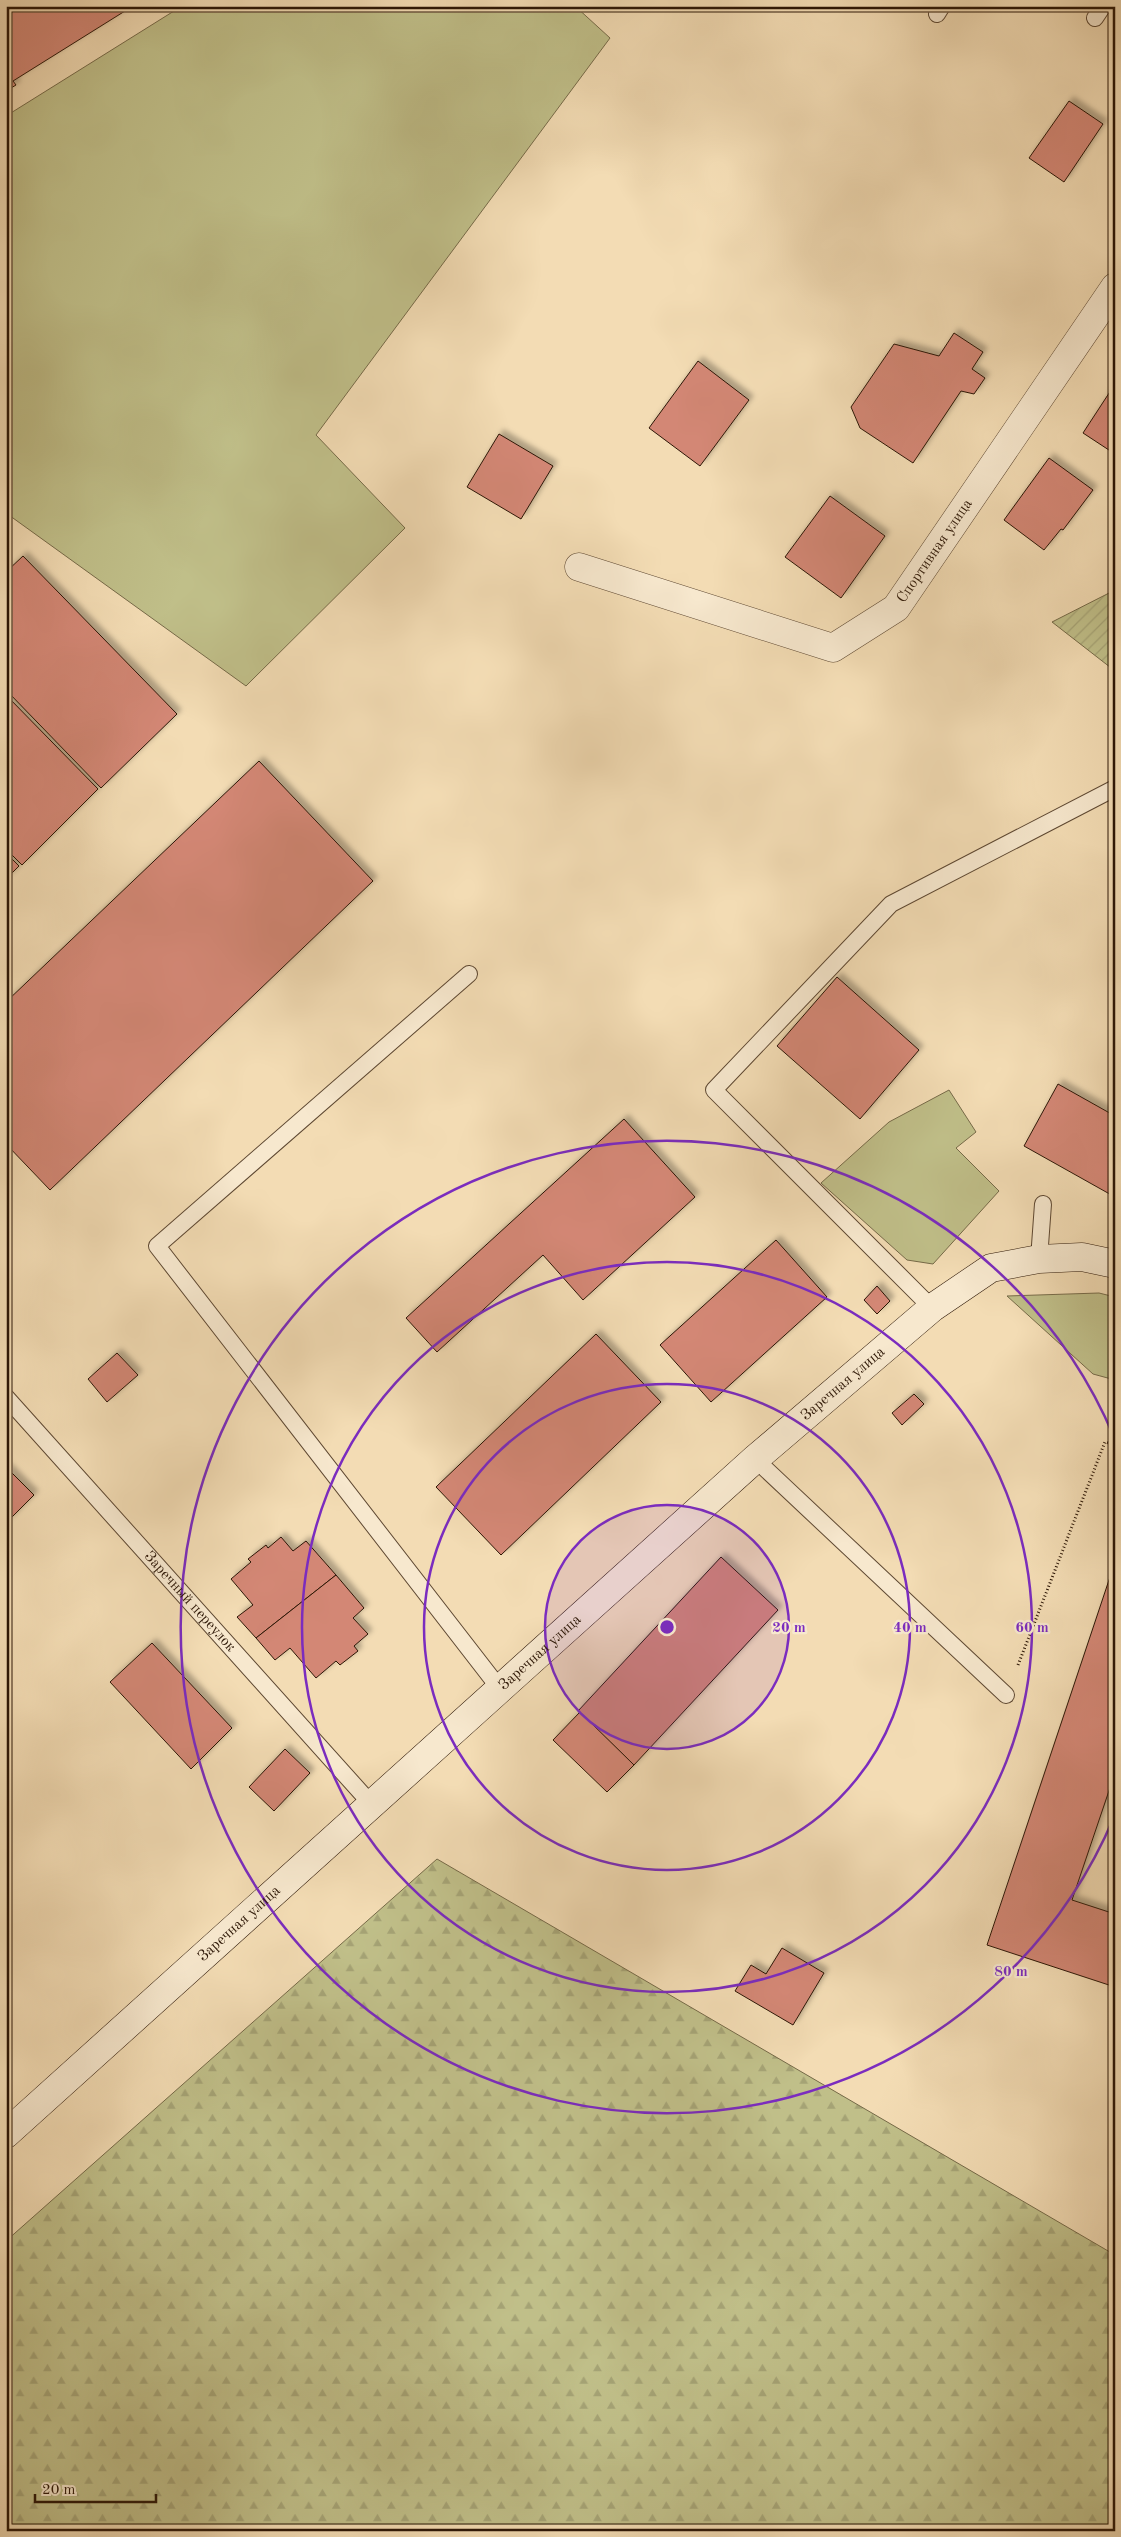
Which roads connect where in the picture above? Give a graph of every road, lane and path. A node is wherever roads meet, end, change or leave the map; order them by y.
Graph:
1 (1115, 287) edge
2 (579, 567) dead end
3 (1115, 788) edge
4 (469, 974) dead end
5 (1043, 1204) dead end
6 (1039, 1259) junction
7 (1115, 1264) edge
8 (932, 1308) junction
9 (6, 1397) edge
10 (1115, 1445) edge
11 (755, 1459) junction
12 (500, 1689) junction
13 (1006, 1695) joint
14 (373, 1806) junction
15 (6, 2134) edge

1 - 2 main road, Спортивная улица
3 - 8 lane
4 - 12 lane
5 - 6 lane
6 - 7 main road, Заречная улица
6 - 8 main road, Заречная улица
8 - 11 main road, Заречная улица
9 - 14 lane, Заречный переулок
10 - 13 path
11 - 12 main road, Заречная улица
11 - 13 lane
12 - 14 main road, Заречная улица
14 - 15 main road, Заречная улица

